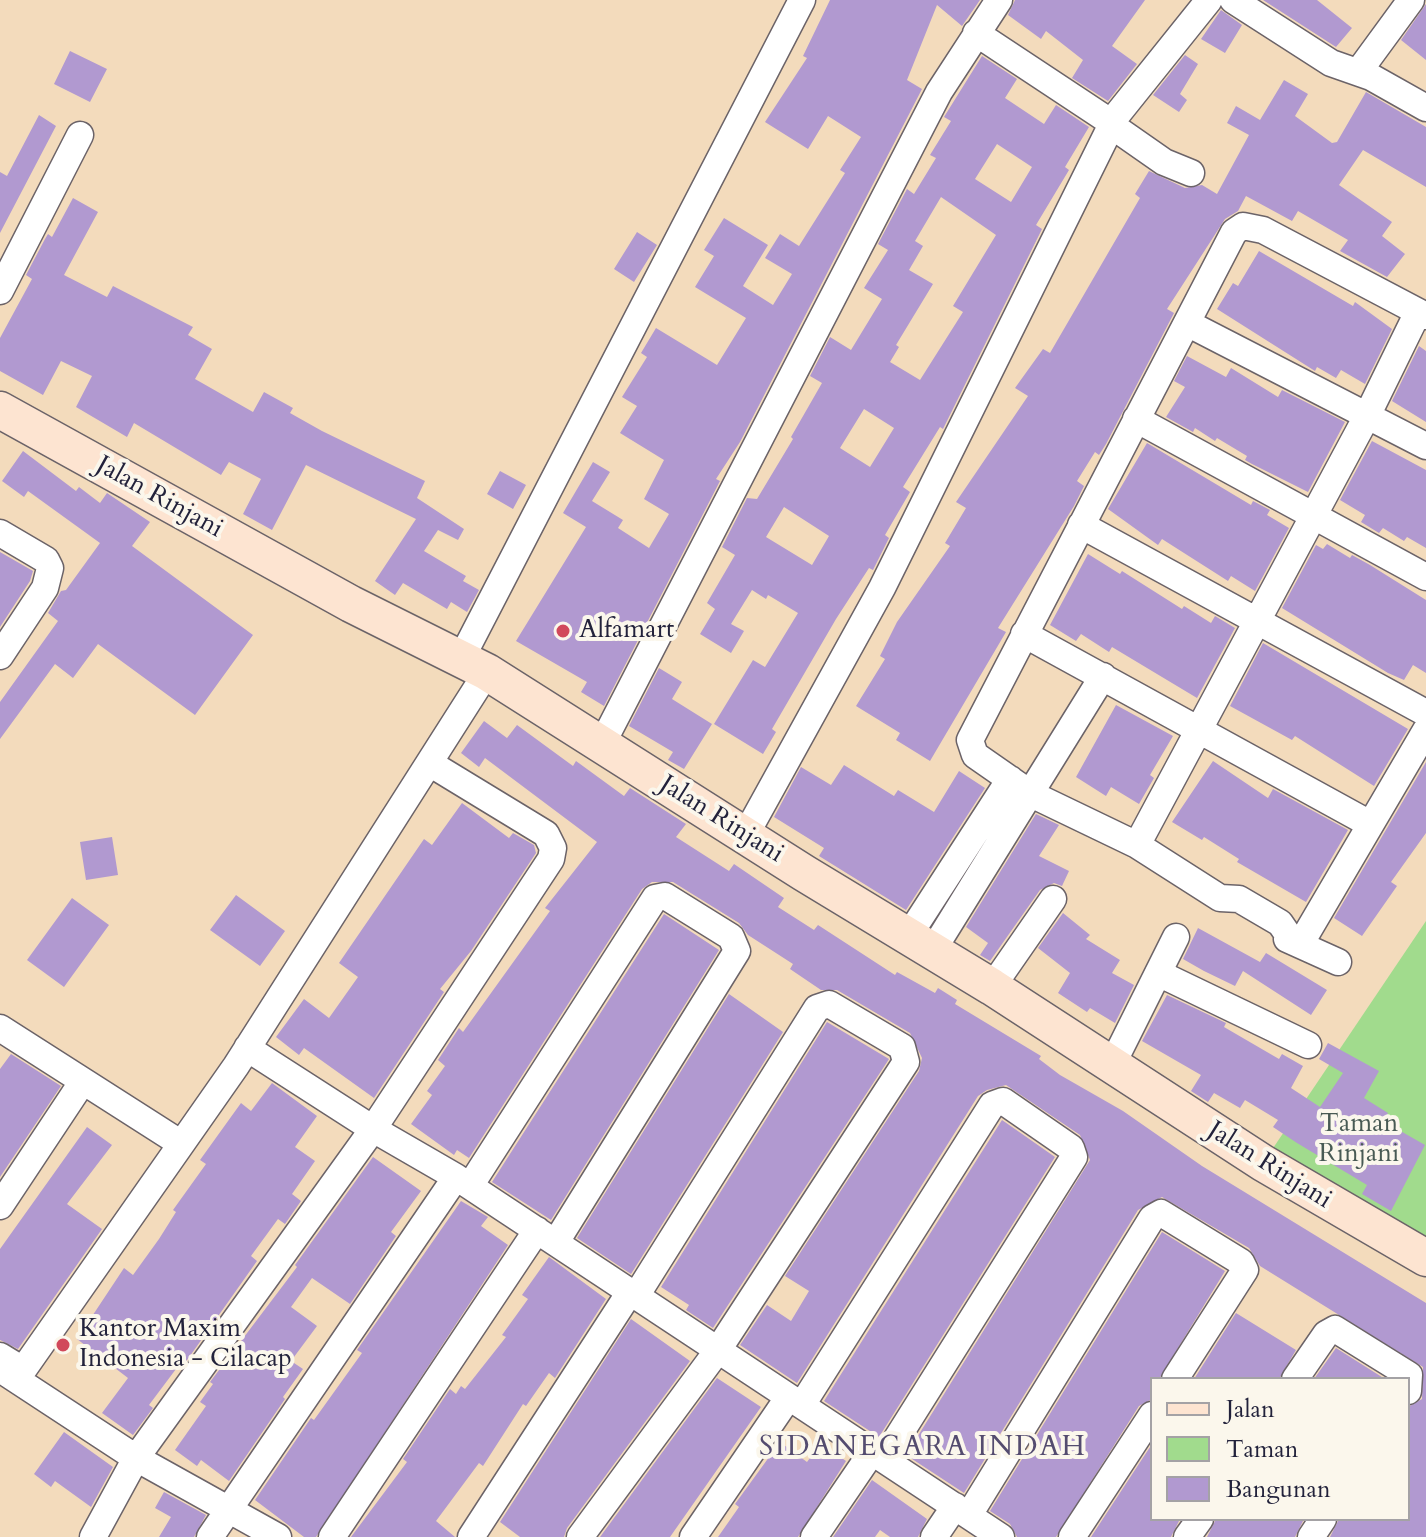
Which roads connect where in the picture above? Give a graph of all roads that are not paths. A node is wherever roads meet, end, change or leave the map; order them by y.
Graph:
1 (802, 0) edge
2 (999, 0) edge
3 (1209, 0) edge
4 (1233, 0) edge
5 (1411, 0) edge
6 (976, 33) junction
7 (1359, 71) junction
8 (1426, 108) edge
9 (1112, 124) junction
10 (80, 135) dead end
11 (1191, 173) dead end
12 (0, 291) edge
13 (1422, 314) edge
14 (1187, 323) junction
15 (0, 410) edge
16 (1367, 416) junction
17 (1136, 419) junction
18 (1426, 446) edge
19 (1314, 516) junction
20 (1081, 525) junction
21 (0, 533) edge
22 (1426, 577) edge
23 (1257, 622) junction
24 (1024, 634) junction
25 (0, 656) edge
26 (474, 665) junction
27 (1103, 676) junction
28 (1426, 713) edge
29 (1199, 728) junction
30 (1426, 730) edge
31 (602, 744) junction
32 (431, 764) junction
33 (1020, 787) junction
34 (1370, 824) junction
35 (745, 836) junction
36 (1137, 845) junction
37 (1053, 899) dead end
38 (1176, 937) dead end
39 (1296, 941) junction
40 (921, 942) junction
41 (1338, 962) dead end
42 (1158, 973) junction
43 (992, 987) junction
44 (0, 1028) edge
45 (1308, 1045) dead end
46 (247, 1048) junction
47 (1111, 1067) junction
48 (83, 1081) junction
49 (373, 1129) junction
50 (180, 1143) junction
51 (463, 1182) junction
52 (0, 1206) edge
53 (546, 1236) junction
54 (1426, 1258) edge
55 (633, 1294) junction
56 (718, 1350) junction
57 (0, 1356) edge
58 (0, 1369) edge
59 (1176, 1377) edge
60 (1296, 1377) edge
61 (1410, 1377) edge
62 (795, 1402) junction
63 (1150, 1418) edge
64 (878, 1455) junction
65 (136, 1458) junction
66 (227, 1509) junction
67 (962, 1511) junction
68 (93, 1537) edge
69 (210, 1537) edge
70 (278, 1537) edge
71 (332, 1537) edge
72 (471, 1537) edge
73 (580, 1537) edge
74 (693, 1537) edge
75 (814, 1537) edge
76 (934, 1537) edge
77 (1001, 1537) edge
78 (1072, 1537) edge

1 - 26 street
2 - 6 street
3 - 9 street
4 - 7 street
5 - 7 street
6 - 9 street
6 - 31 street
7 - 8 street
9 - 11 street
9 - 35 street
10 - 12 street
13 - 14 street
13 - 16 street
14 - 16 street
14 - 17 street
15 - 26 street, Jalan Rinjani
16 - 18 street
16 - 19 street
17 - 19 street
17 - 20 street
19 - 22 street
19 - 23 street
20 - 23 street
20 - 24 street
21 - 25 street
23 - 28 street
23 - 29 street
24 - 27 street
24 - 33 street
26 - 31 street, Jalan Rinjani
26 - 32 street
27 - 29 street
27 - 33 street
29 - 34 street
29 - 36 street
30 - 34 street
31 - 35 street, Jalan Rinjani
32 - 46 street
32 - 49 street
33 - 36 street
33 - 40 street
34 - 39 street
35 - 40 street, Jalan Rinjani
36 - 39 street
37 - 43 street
38 - 42 street
39 - 41 street
40 - 43 street, Jalan Rinjani
42 - 45 street
42 - 47 street
43 - 47 street, Jalan Rinjani
44 - 48 street
46 - 49 street
46 - 50 street
47 - 54 street, Jalan Rinjani
48 - 50 street
48 - 52 street
49 - 51 street
49 - 65 street
50 - 57 street
51 - 53 street
51 - 53 street
51 - 66 street
53 - 55 street
53 - 71 street
55 - 56 street
55 - 56 street
55 - 72 street
56 - 62 street
56 - 73 street
58 - 65 street
59 - 67 street
60 - 61 street
62 - 64 street
62 - 64 street
62 - 74 street
63 - 78 street
64 - 67 street
64 - 75 street
65 - 66 street
65 - 68 street
66 - 69 street
66 - 70 street
67 - 76 street
67 - 77 street

